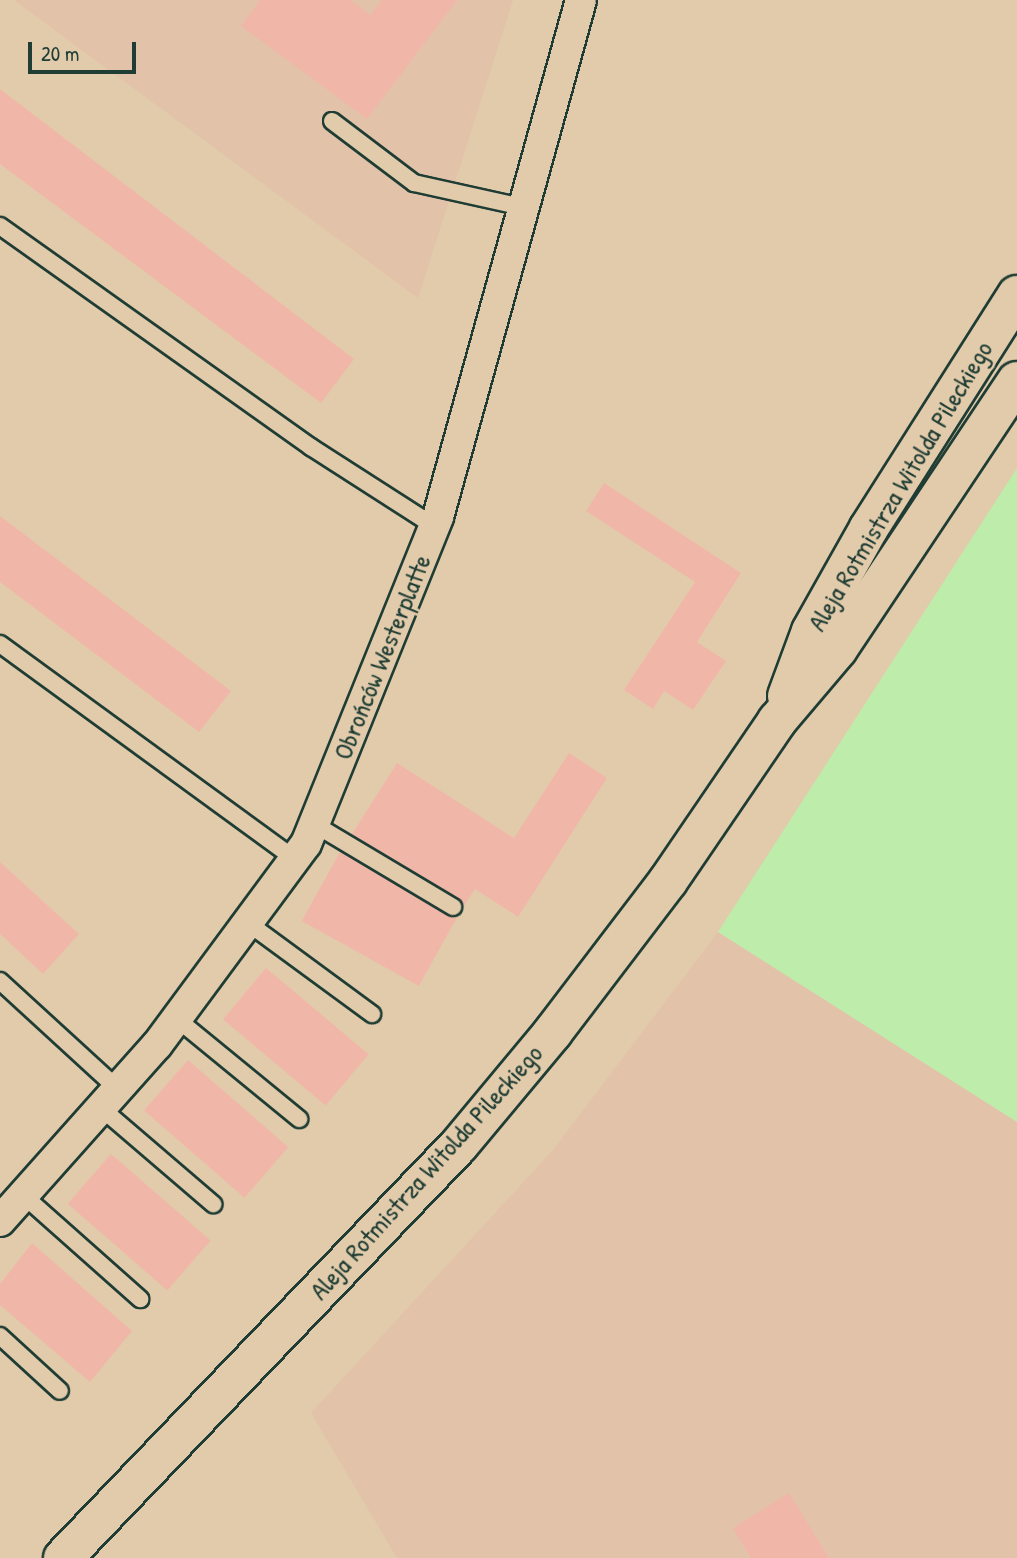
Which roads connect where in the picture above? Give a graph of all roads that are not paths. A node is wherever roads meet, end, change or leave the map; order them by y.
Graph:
1 (581, 0) edge
2 (332, 121) dead end
3 (522, 207) junction
4 (0, 226) edge
5 (1017, 295) edge
6 (1017, 381) edge
7 (434, 526) junction
8 (0, 644) edge
9 (777, 721) junction
10 (314, 824) junction
11 (295, 859) junction
12 (453, 907) dead end
13 (248, 923) junction
14 (0, 981) edge
15 (372, 1014) dead end
16 (177, 1019) junction
17 (109, 1099) junction
18 (299, 1119) dead end
19 (23, 1195) junction
20 (213, 1205) dead end
21 (0, 1221) edge
22 (140, 1299) dead end
23 (0, 1336) edge
24 (61, 1391) dead end
25 (63, 1558) edge

1 - 3 street, Obrońców Westerplatte
2 - 3 lane
3 - 7 street, Obrońców Westerplatte
4 - 7 lane
5 - 9 street, Aleja Rotmistrza Witolda Pileckiego
6 - 9 street, Aleja Rotmistrza Witolda Pileckiego
7 - 10 street, Obrońców Westerplatte
8 - 11 lane
9 - 25 street, Aleja Rotmistrza Witolda Pileckiego
10 - 11 street, Obrońców Westerplatte
10 - 12 lane
11 - 13 street, Obrońców Westerplatte
13 - 15 lane
13 - 16 street, Obrońców Westerplatte
14 - 17 lane
16 - 17 street, Obrońców Westerplatte
16 - 18 lane
17 - 19 street, Obrońców Westerplatte
17 - 20 lane
19 - 21 street, Obrońców Westerplatte
19 - 22 lane
23 - 24 lane

